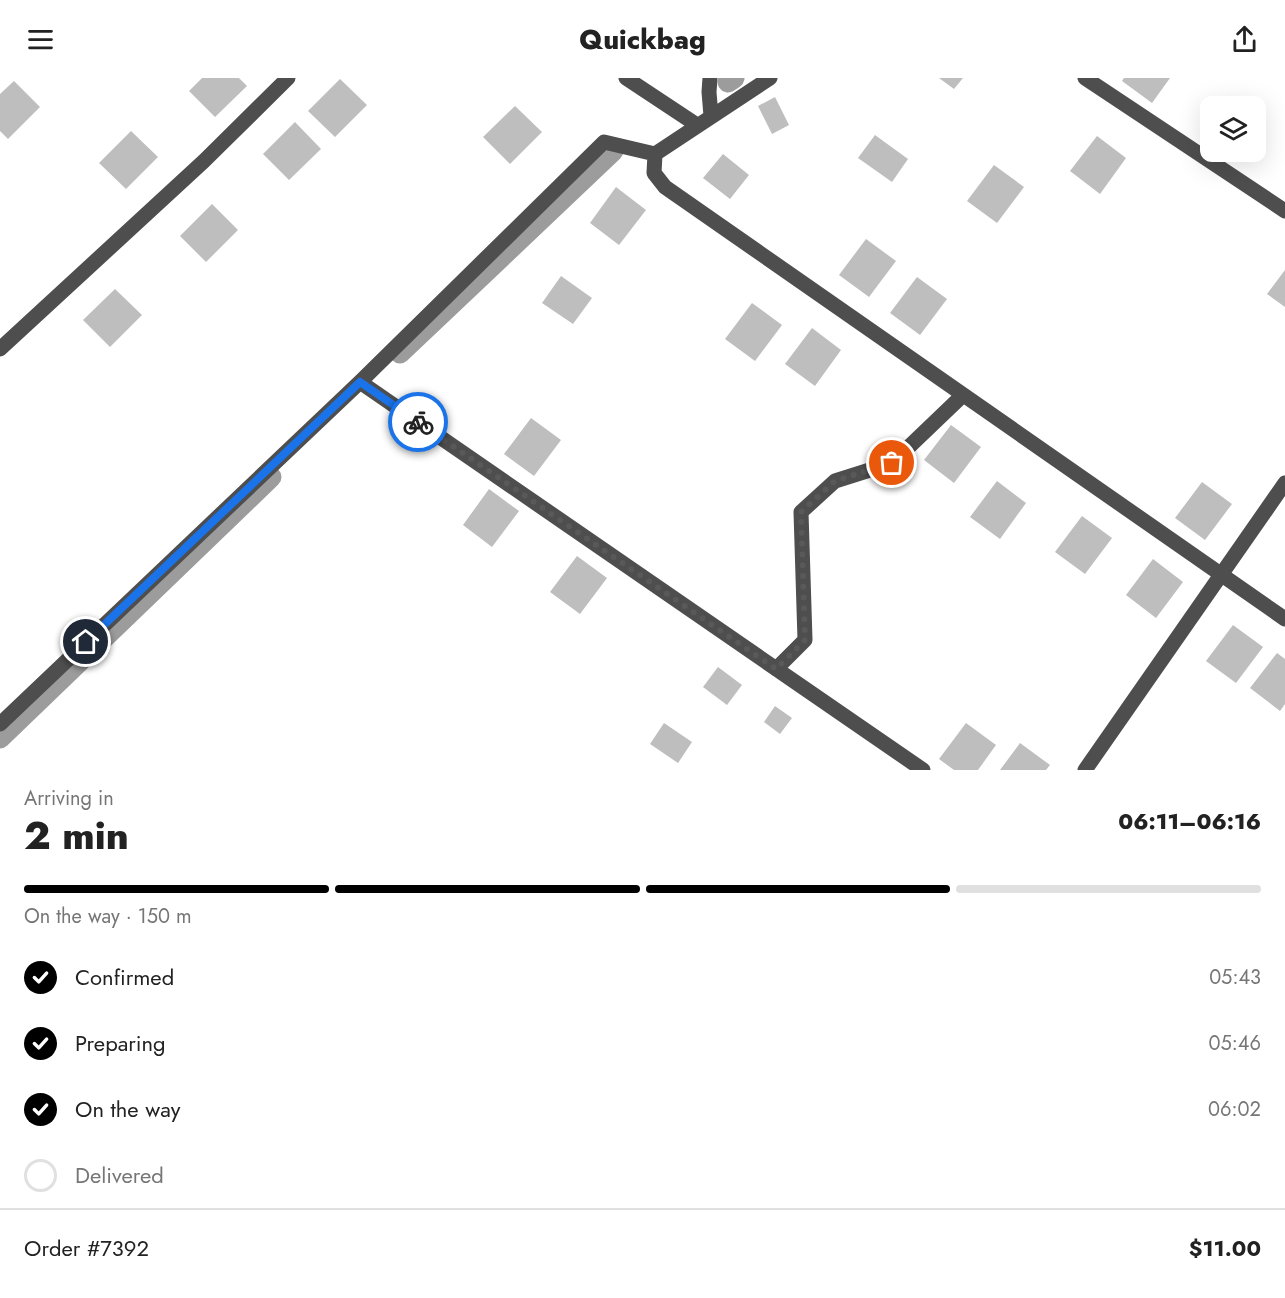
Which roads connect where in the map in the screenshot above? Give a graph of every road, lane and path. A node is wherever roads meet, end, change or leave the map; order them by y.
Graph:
1 (288, 78) edge
2 (626, 78) edge
3 (710, 78) edge
4 (770, 78) edge
5 (1084, 78) edge
6 (711, 116) junction
7 (698, 125) junction
8 (656, 154) junction
9 (1285, 211) edge
10 (0, 349) edge
11 (360, 382) junction
12 (963, 395) junction
13 (1285, 483) edge
14 (1221, 575) junction
15 (1285, 619) edge
16 (776, 669) junction
17 (0, 724) edge
18 (922, 770) edge
19 (1085, 770) edge

1 - 10 street
2 - 7 street
3 - 6 street
4 - 6 street
5 - 9 street
6 - 7 street
7 - 8 street
8 - 11 street
8 - 12 street
11 - 16 street
11 - 17 street
12 - 14 street
12 - 16 street
13 - 14 street
14 - 15 street
14 - 19 street
16 - 18 street

